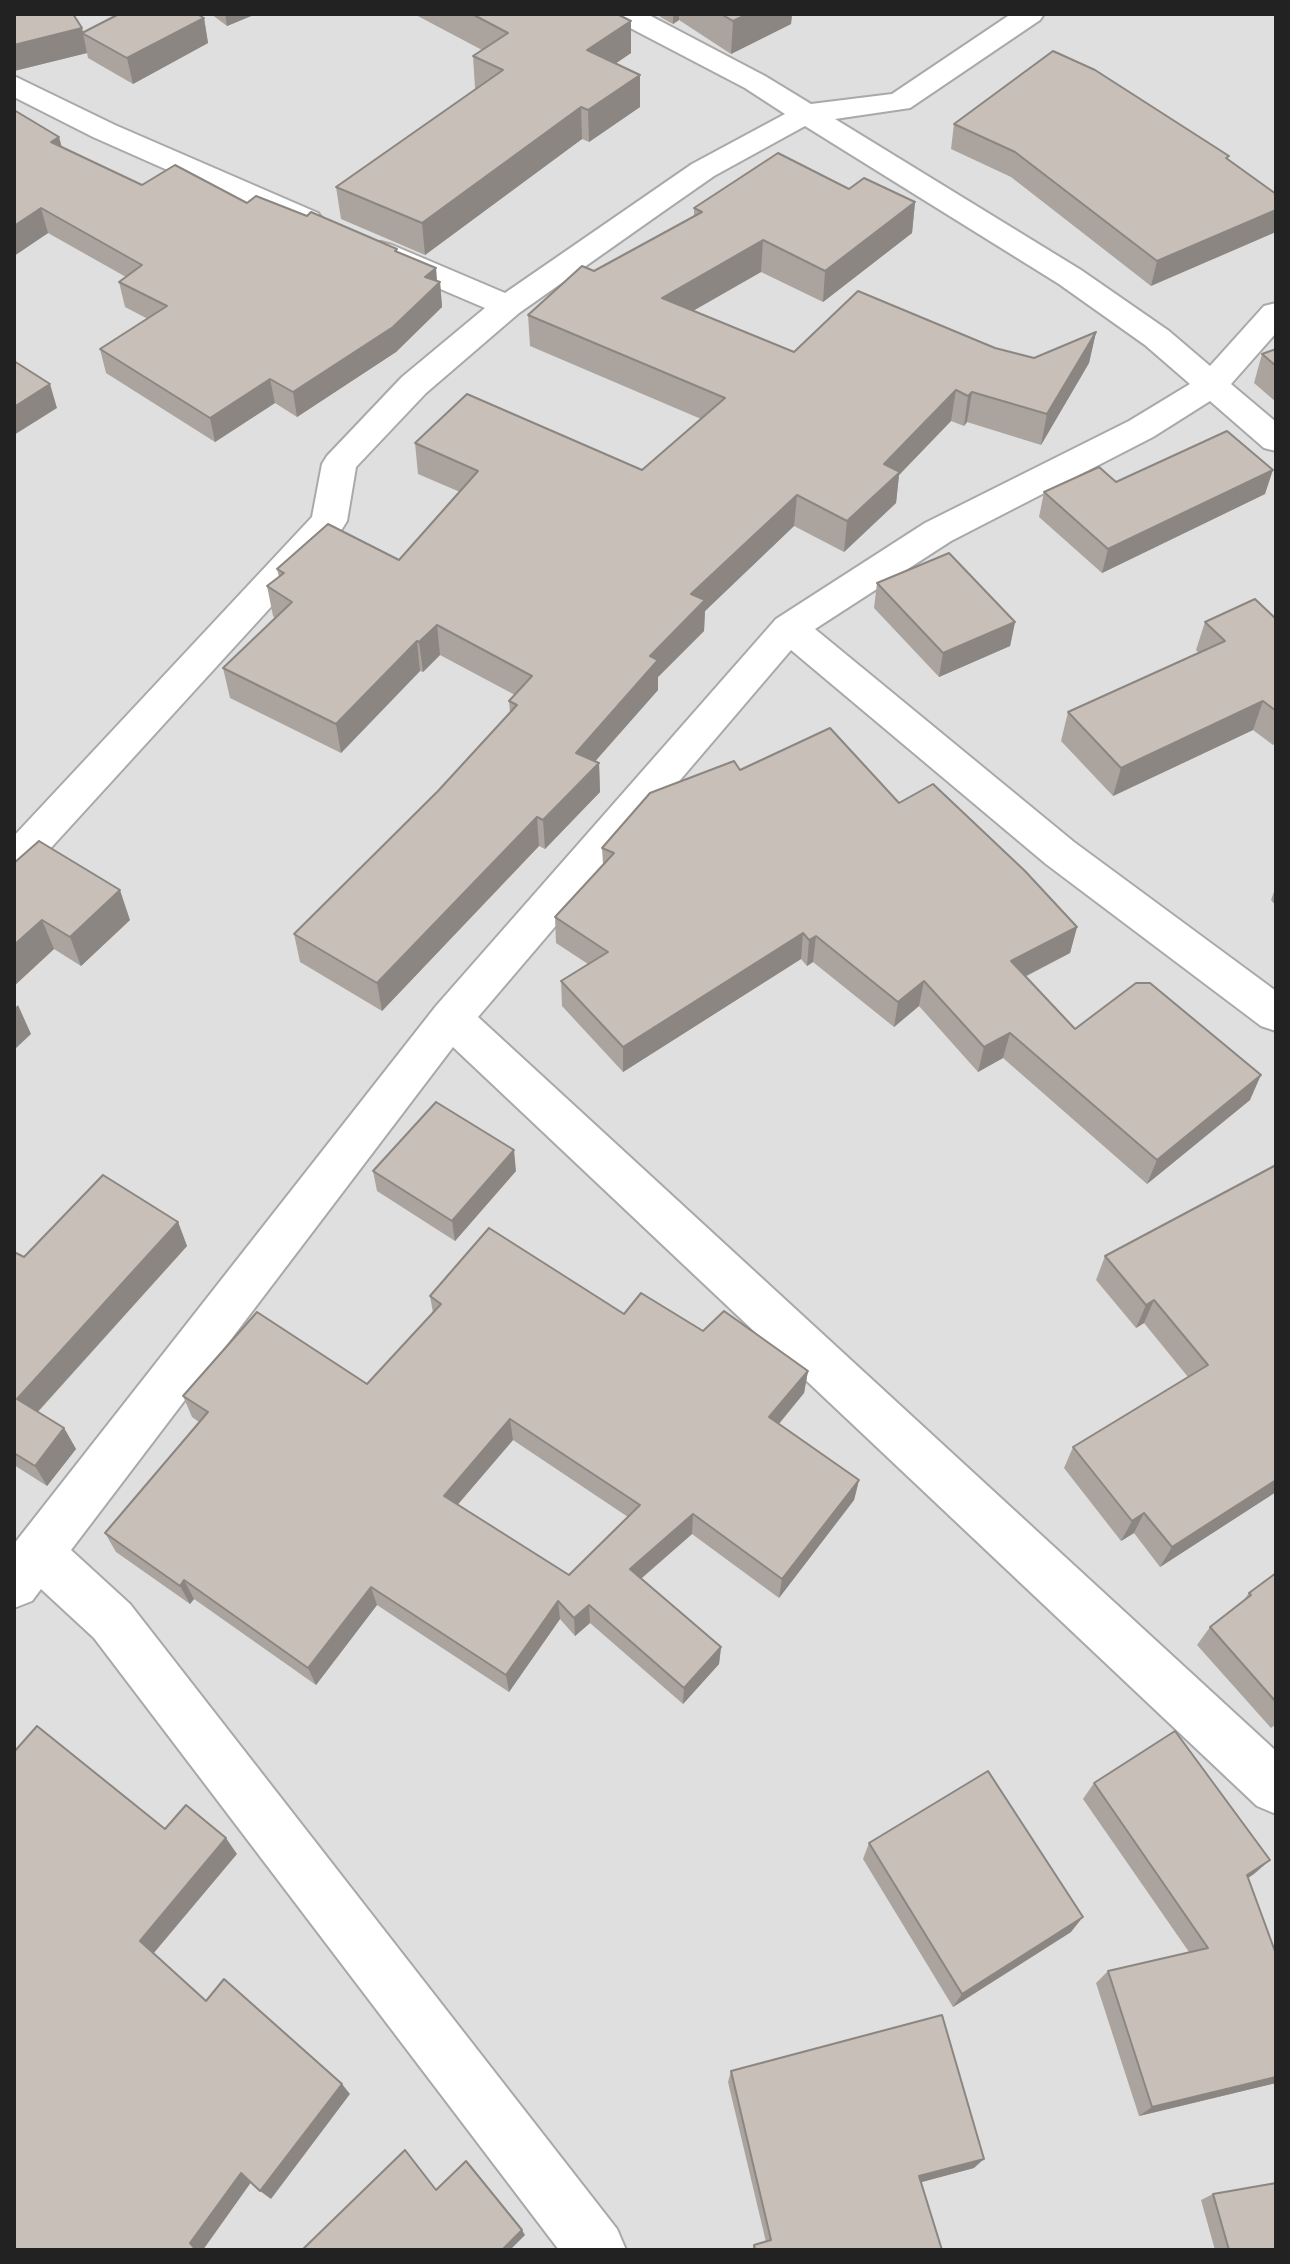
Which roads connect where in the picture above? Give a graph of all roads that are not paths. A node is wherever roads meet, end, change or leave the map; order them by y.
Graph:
1 (625, 14) edge
2 (1030, 14) edge
3 (14, 85) edge
4 (806, 114) junction
5 (508, 306) junction
6 (1276, 313) edge
7 (1211, 386) junction
8 (1276, 440) edge
9 (789, 628) junction
10 (14, 862) edge
11 (1276, 1014) edge
12 (451, 1018) junction
13 (26, 1569) edge
14 (1276, 1787) edge
15 (596, 2250) edge

1 - 4 street
2 - 4 street
3 - 5 street
4 - 5 street
4 - 7 street
5 - 10 street
6 - 7 street
7 - 8 street
7 - 9 street
9 - 11 street
9 - 12 street
12 - 13 street
12 - 14 street
13 - 15 street

